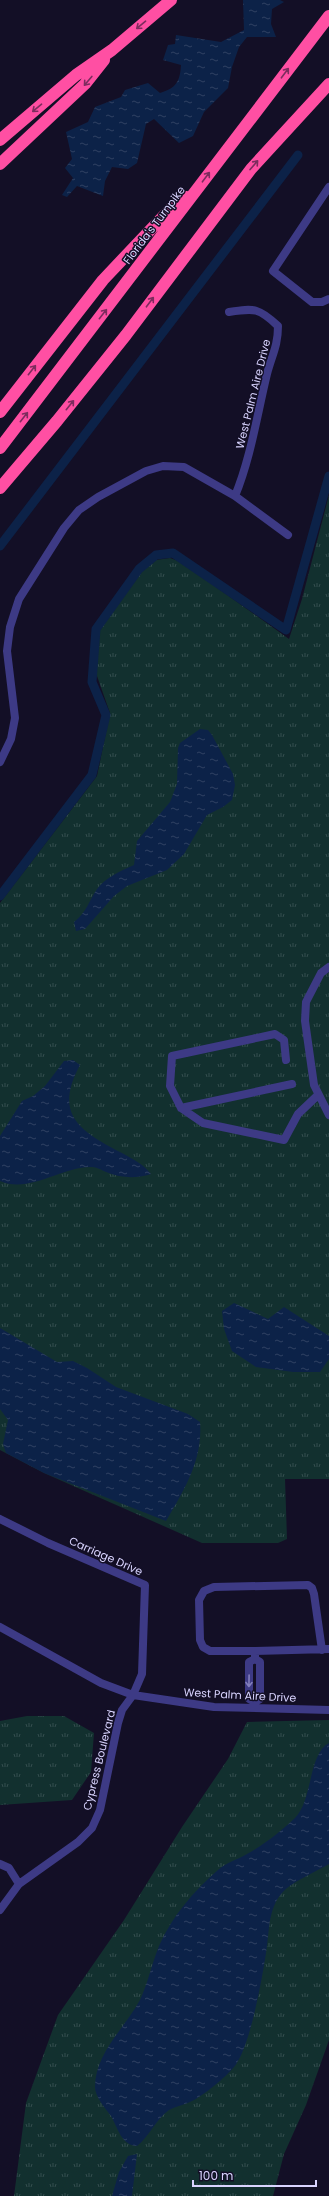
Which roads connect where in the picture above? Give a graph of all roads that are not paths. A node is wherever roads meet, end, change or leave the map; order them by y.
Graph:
1 (171, 0) edge
2 (329, 16) edge
3 (112, 50) junction
4 (329, 84) edge
5 (0, 140) edge
6 (0, 164) edge
7 (329, 187) edge
8 (196, 191) junction
9 (325, 301) edge
10 (229, 312) dead end
11 (0, 412) edge
12 (0, 448) edge
13 (0, 488) edge
14 (235, 496) junction
15 (288, 535) dead end
16 (0, 762) edge
17 (329, 967) edge
18 (286, 1060) dead end
19 (292, 1084) dead end
20 (318, 1095) junction
21 (181, 1108) junction
22 (329, 1115) edge
23 (0, 1519) edge
24 (0, 1627) edge
25 (326, 1649) edge
26 (255, 1655) junction
27 (133, 1695) junction
28 (255, 1706) junction
29 (329, 1710) edge
30 (0, 1864) edge
31 (19, 1884) junction
32 (0, 1910) edge

1 -> 3 highway
8 -> 2 highway, Florida's Turnpike
3 -> 5 highway
3 -> 6 highway
13 -> 4 highway
7 - 9 street
11 -> 8 highway
12 -> 8 highway, Florida's Turnpike
10 - 14 street, West Palm Aire Drive
14 - 15 street
14 - 16 street
17 - 20 street
18 - 21 street
19 - 21 street
20 - 21 street
20 - 22 street
23 - 27 street, Carriage Drive
24 - 27 street, West Palm Aire Drive
25 - 26 street
25 - 26 street
26 - 28 street
27 - 28 street, West Palm Aire Drive
27 - 31 street, Cypress Boulevard
28 - 29 street, West Palm Aire Drive
30 - 31 street
31 - 32 street, Cypress Boulevard

